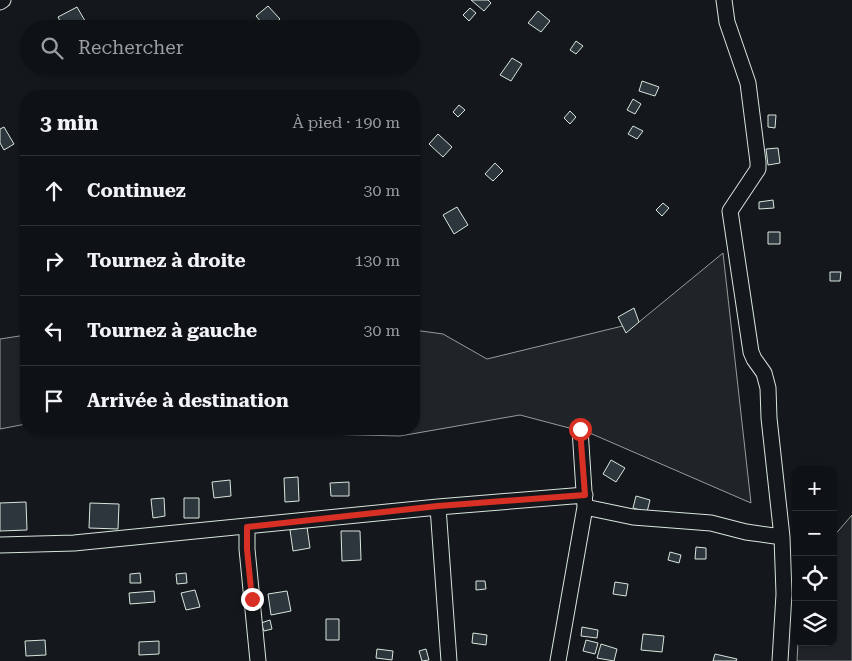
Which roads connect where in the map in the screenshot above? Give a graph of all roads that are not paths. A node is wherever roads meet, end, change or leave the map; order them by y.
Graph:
1 (724, 0) edge
2 (580, 429) dead end
3 (585, 501) junction
4 (438, 506) junction
5 (247, 527) junction
6 (782, 537) junction
7 (0, 545) edge
8 (258, 661) edge
9 (448, 661) edge
10 (558, 661) edge
11 (780, 661) edge

1 - 6 street
2 - 3 street
3 - 4 street
3 - 6 street
3 - 10 street
4 - 5 street
4 - 9 street
5 - 7 street
5 - 8 street
6 - 11 street

